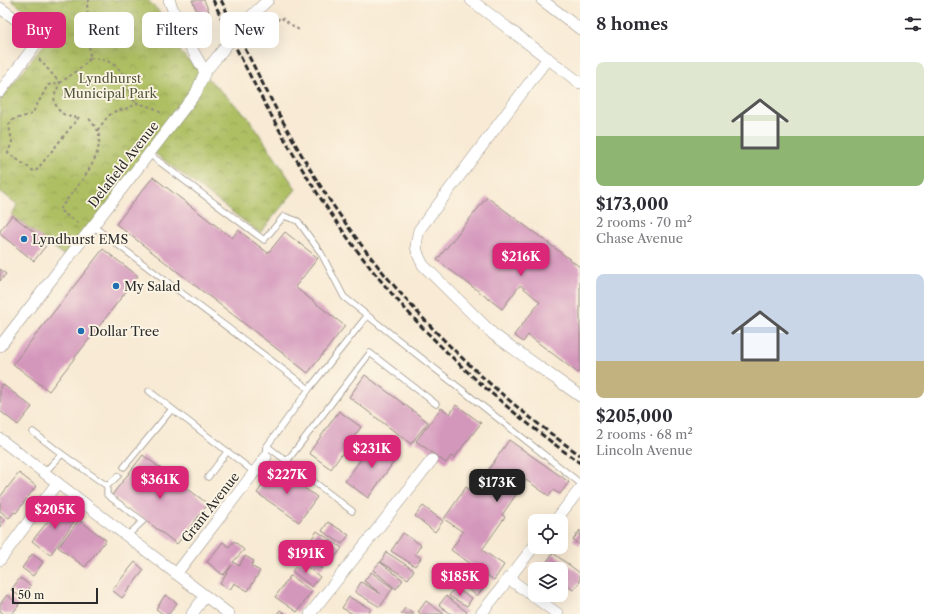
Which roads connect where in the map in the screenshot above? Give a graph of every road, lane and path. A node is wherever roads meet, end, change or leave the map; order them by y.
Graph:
1 (90, 0) edge
2 (169, 0) edge
3 (268, 0) edge
4 (471, 0) edge
5 (542, 0) edge
6 (87, 1) edge
7 (0, 8) edge
8 (279, 18) edge
9 (580, 29) edge
10 (299, 30) dead end
11 (39, 58) dead end
12 (90, 58) junction
13 (548, 58) junction
14 (205, 72) junction
15 (60, 83) junction
16 (580, 83) edge
17 (0, 92) edge
18 (138, 103) junction
19 (162, 113) dead end
20 (89, 118) dead end
21 (98, 130) junction
22 (149, 154) junction
23 (78, 223) dead end
24 (93, 226) junction
25 (367, 316) junction
26 (0, 346) edge
27 (309, 389) junction
28 (149, 391) dead end
29 (580, 396) edge
30 (436, 404) dead end
31 (172, 409) junction
32 (33, 432) dead end
33 (0, 438) edge
34 (266, 451) junction
35 (227, 452) junction
36 (62, 454) junction
37 (432, 460) dead end
38 (286, 461) junction
39 (124, 468) dead end
40 (254, 472) junction
41 (44, 473) junction
42 (118, 476) dead end
43 (208, 477) dead end
44 (58, 483) junction
45 (580, 483) edge
46 (107, 486) junction
47 (580, 490) edge
48 (352, 511) dead end
49 (560, 514) edge
50 (127, 536) junction
51 (528, 554) edge
52 (0, 560) edge
53 (176, 574) junction
54 (508, 578) junction
55 (205, 596) junction
56 (192, 614) edge
57 (229, 614) edge
58 (310, 614) edge
59 (481, 614) edge
60 (558, 614) edge

1 - 6 path
2 - 14 street
3 - 14 street, Delafield Avenue
4 - 13 street
5 - 9 street
6 - 12 path
7 - 17 street
8 - 10 path
11 - 15 path
12 - 15 path
12 - 18 path
13 - 16 street
13 - 29 street
14 - 22 street, Delafield Avenue
15 - 15 path
18 - 19 path
18 - 21 path
20 - 21 path
21 - 23 path
22 - 24 street, Delafield Avenue
22 - 25 lane
24 - 26 street, Delafield Avenue
24 - 27 lane
25 - 27 lane
25 - 45 lane
27 - 34 lane
28 - 31 lane
30 - 38 lane
31 - 35 lane
31 - 39 lane
32 - 36 lane
33 - 41 street
34 - 38 lane
34 - 40 street, Grant Avenue
35 - 40 lane
35 - 43 lane
36 - 41 lane
36 - 46 lane
37 - 58 street
38 - 48 lane
40 - 53 street, Grant Avenue
41 - 44 street
42 - 46 lane
44 - 50 street
44 - 52 street
46 - 50 lane
47 - 49 street
50 - 53 street
51 - 54 street
53 - 55 street
54 - 59 street
54 - 60 street
55 - 56 street
55 - 57 street

